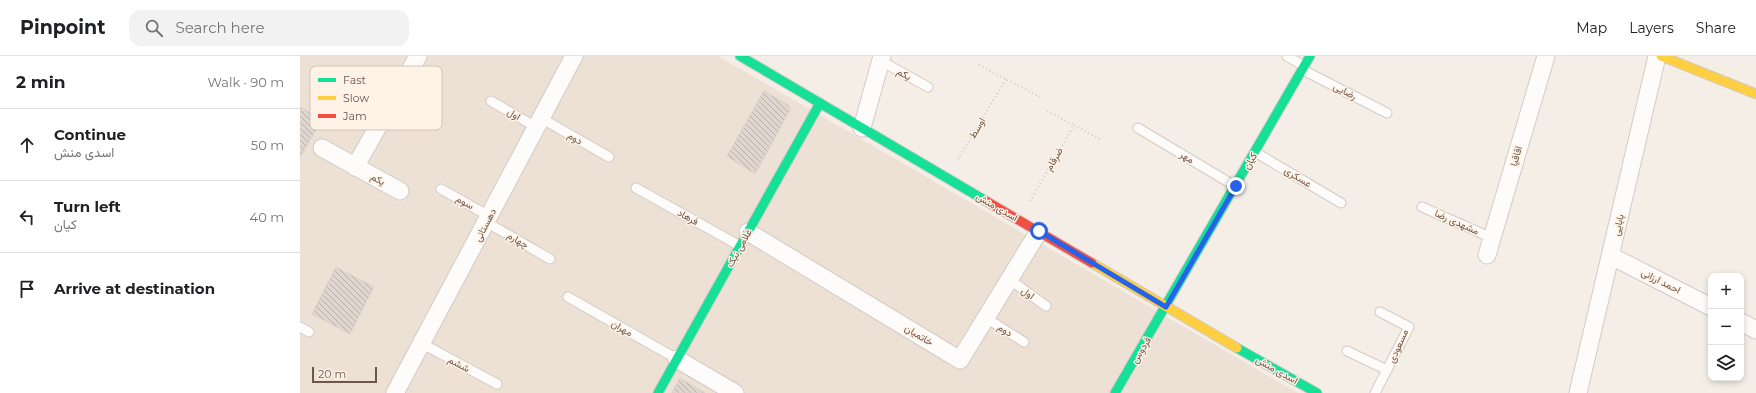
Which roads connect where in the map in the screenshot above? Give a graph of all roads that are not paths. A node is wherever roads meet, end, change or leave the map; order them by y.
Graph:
1 (418, 56) edge
2 (574, 56) edge
3 (740, 56) edge
4 (1287, 56) edge
5 (1310, 56) edge
6 (1546, 56) edge
7 (1657, 56) edge
8 (1661, 56) edge
9 (881, 58) edge
10 (412, 66) edge
11 (1303, 68) junction
12 (928, 87) dead end
13 (1756, 94) edge
14 (492, 101) dead end
15 (820, 103) junction
16 (1387, 113) dead end
17 (538, 123) junction
18 (862, 128) junction
19 (1138, 128) dead end
20 (376, 130) edge
21 (322, 148) dead end
22 (1255, 152) junction
23 (609, 157) dead end
24 (355, 167) junction
25 (1236, 186) junction
26 (636, 188) dead end
27 (441, 189) dead end
28 (400, 191) dead end
29 (1341, 203) dead end
30 (1422, 207) dead end
31 (488, 219) junction
32 (1039, 231) junction
33 (1492, 238) junction
34 (744, 239) junction
35 (1486, 255) dead end
36 (1611, 256) junction
37 (550, 259) dead end
38 (1009, 279) junction
39 (568, 297) dead end
40 (1708, 305) edge
41 (1046, 306) dead end
42 (1166, 307) junction
43 (1380, 312) dead end
44 (986, 318) junction
45 (1744, 324) edge
46 (300, 327) edge
47 (1756, 330) edge
48 (309, 332) dead end
49 (1024, 342) dead end
50 (422, 343) junction
51 (1347, 351) dead end
52 (677, 359) junction
53 (1387, 370) junction
54 (497, 384) dead end
55 (1306, 390) edge
56 (395, 393) edge
57 (658, 393) edge
58 (735, 393) edge
59 (1115, 393) edge
60 (1375, 393) edge
61 (1578, 393) edge

1 - 10 street
2 - 17 street, دهستانی
3 - 15 street, اسدی منش
4 - 11 lane, رضایی
5 - 11 street, کیان
6 - 33 street, اقاقیا
7 - 36 street, بابایی
8 - 13 street
9 - 12 lane, یکم
9 - 18 street
11 - 16 lane, رضایی
11 - 22 street, کیان
14 - 17 lane, اول
15 - 18 street, اسدی منش
15 - 34 street, غلامی نیک
17 - 23 lane, دوم
17 - 31 street, دهستانی
18 - 32 street, اسدی منش
19 - 25 lane, مهر
20 - 24 street
21 - 24 street
22 - 25 street, کیان
22 - 29 lane, عسکری
24 - 28 street, یکم
25 - 42 street, کیان
26 - 34 lane, فرهاد
27 - 31 lane, سوم
30 - 33 lane, مشهدی رضا
31 - 37 lane, چهارم
31 - 50 street, دهستانی
32 - 38 street, خاتمیان
32 - 42 street, اسدی منش
33 - 35 street, اقاقیا
34 - 44 street, خاتمیان
34 - 52 street, غلامی نیک
36 - 40 street, احمد ارزانی
36 - 61 street, بابایی
38 - 41 lane, اول
38 - 44 street, خاتمیان
39 - 52 lane, مهران
42 - 55 street, اسدی منش
42 - 59 street, فردوس
43 - 53 lane, مسعودی
44 - 49 lane, دوم
45 - 47 street
46 - 48 lane
50 - 54 lane, ششم
50 - 56 street, دهستانی
51 - 53 lane
52 - 57 street, غلامی نیک
52 - 58 street
53 - 60 lane, مسعودی

